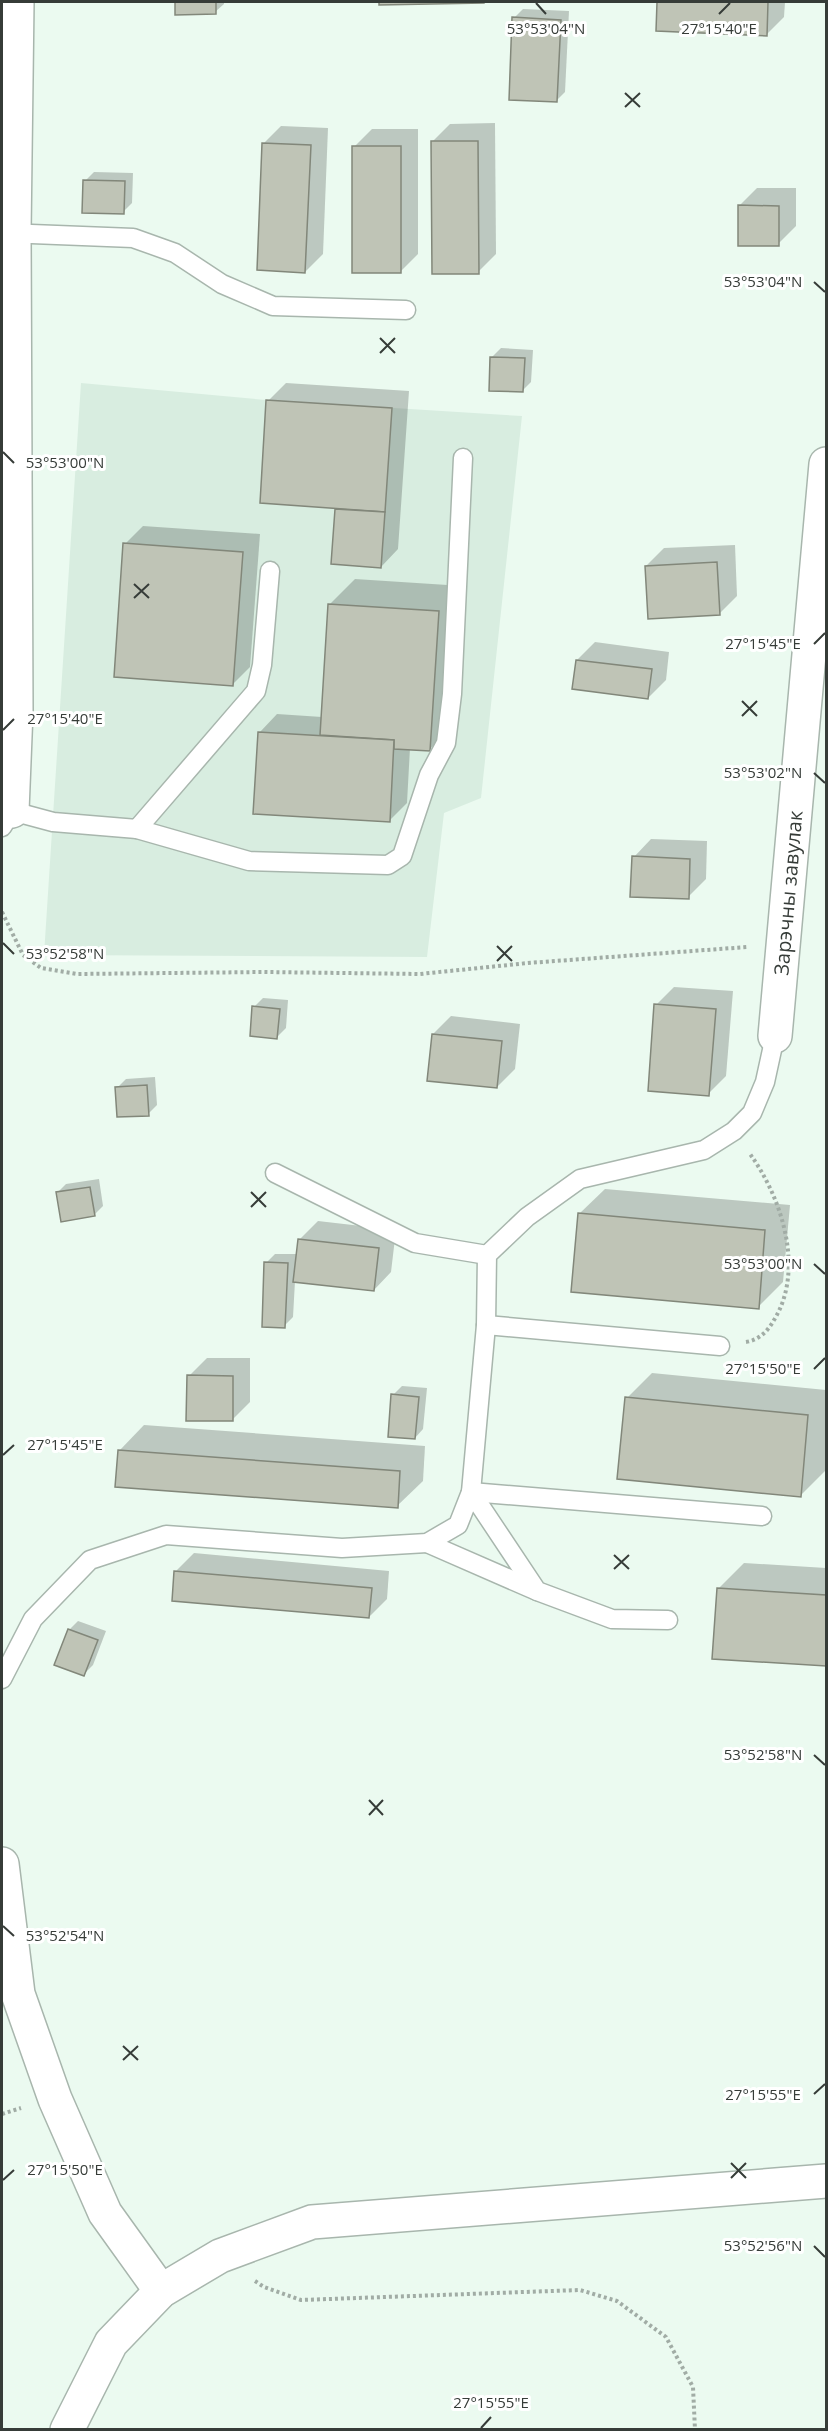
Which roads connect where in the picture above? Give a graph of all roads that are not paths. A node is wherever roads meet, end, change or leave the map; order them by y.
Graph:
1 (17, 2) edge
2 (8, 232) edge
3 (406, 310) dead end
4 (463, 458) dead end
5 (826, 464) edge
6 (270, 571) dead end
7 (5, 815) edge
8 (137, 829) junction
9 (775, 1036) joint
10 (275, 1173) dead end
11 (487, 1255) junction
12 (486, 1325) junction
13 (720, 1346) road end
14 (471, 1492) junction
15 (762, 1516) dead end
16 (427, 1543) junction
17 (537, 1591) junction
18 (668, 1620) dead end
19 (2, 1679) edge
20 (2, 1864) edge
21 (826, 2181) edge
22 (161, 2291) junction
23 (67, 2430) edge

1 - 2 street
2 - 3 lane
2 - 7 street
4 - 8 lane
5 - 9 street, Зарэчны завулак
6 - 8 lane
7 - 8 lane
9 - 11 lane
10 - 11 lane
11 - 12 lane
12 - 13 lane
12 - 14 lane
14 - 15 lane
14 - 16 lane
14 - 17 lane
16 - 17 lane
16 - 19 lane
17 - 18 lane
20 - 22 street
21 - 22 street
22 - 23 street

